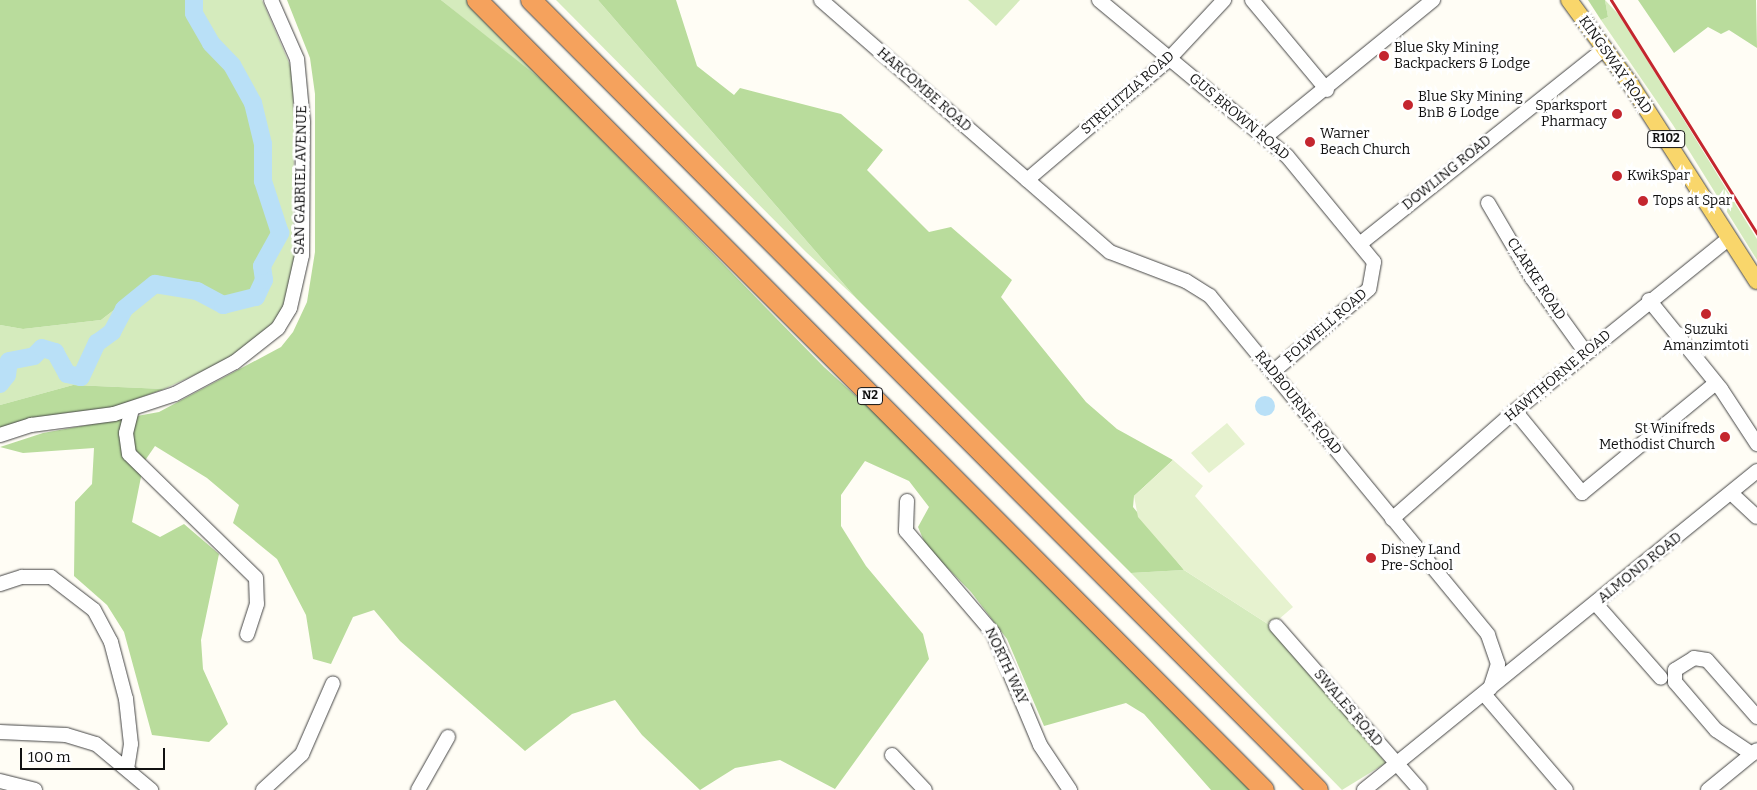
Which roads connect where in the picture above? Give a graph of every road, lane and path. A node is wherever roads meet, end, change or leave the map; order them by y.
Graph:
1 (271, 0) edge
2 (477, 0) edge
3 (531, 0) edge
4 (821, 0) edge
5 (1099, 0) edge
6 (1224, 0) edge
7 (1252, 0) edge
8 (1433, 0) edge
9 (1569, 0) edge
10 (1605, 48) junction
11 (1169, 59) junction
12 (1327, 90) junction
13 (1265, 137) junction
14 (1028, 180) junction
15 (1488, 203) dead end
16 (1728, 239) junction
17 (1361, 243) junction
18 (1375, 276) joint
19 (1757, 281) edge
20 (1649, 300) junction
21 (1586, 353) junction
22 (1273, 372) junction
23 (1716, 383) junction
24 (132, 409) junction
25 (1515, 411) junction
26 (0, 435) edge
27 (1757, 444) edge
28 (1757, 471) edge
29 (1731, 493) junction
30 (907, 500) dead end
31 (1757, 517) edge
32 (1392, 519) junction
33 (0, 584) edge
34 (1596, 604) junction
35 (1276, 626) dead end
36 (247, 634) dead end
37 (1494, 644) junction
38 (1522, 664) junction
39 (1661, 678) dead end
40 (334, 683) dead end
41 (1487, 692) junction
42 (1757, 717) edge
43 (0, 732) edge
44 (448, 737) dead end
45 (1754, 752) edge
46 (892, 755) dead end
47 (1397, 762) junction
48 (127, 769) junction
49 (0, 781) edge
50 (1366, 789) edge
51 (35, 790) edge
52 (151, 790) edge
53 (263, 790) edge
54 (418, 790) edge
55 (925, 790) edge
56 (1070, 790) edge
57 (1264, 790) edge
58 (1318, 790) edge
59 (1420, 790) edge
60 (1566, 790) edge
61 (1708, 790) edge

1 - 24 street, SAN GABRIEL AVENUE
2 - 57 highway, N2
3 - 58 highway
4 - 14 street, HARCOMBE ROAD
5 - 11 street, GUS BROWN ROAD
6 - 11 street, STRELITZIA ROAD
7 - 12 street
8 - 12 street
9 - 10 main road, KINGSWAY ROAD / R102
10 - 16 main road, KINGSWAY ROAD / R102
10 - 17 street, DOWLING ROAD
11 - 13 street, GUS BROWN ROAD
11 - 14 street, STRELITZIA ROAD
12 - 13 street
13 - 17 street, GUS BROWN ROAD
14 - 22 street, RADBOURNE ROAD
15 - 21 street, CLARKE ROAD
16 - 19 main road, KINGSWAY ROAD / R102
16 - 20 street, HAWTHORNE ROAD
17 - 18 street, GUS BROWN ROAD
18 - 22 street, FOLWELL ROAD
20 - 21 street, HAWTHORNE ROAD
20 - 23 street
21 - 25 street, HAWTHORNE ROAD
22 - 32 street, RADBOURNE ROAD
23 - 25 street
23 - 27 street
24 - 26 street, SAN GABRIEL AVENUE
24 - 36 street
25 - 32 street, HAWTHORNE ROAD
28 - 29 street, ALMOND ROAD
29 - 31 street
29 - 34 street, ALMOND ROAD
30 - 56 street, NORTH WAY
32 - 37 street, RADBOURNE ROAD
33 - 48 street
34 - 38 street, ALMOND ROAD
34 - 39 street
35 - 47 street, SWALES ROAD
37 - 38 street
37 - 41 street
38 - 41 street, ALMOND ROAD
40 - 53 street
41 - 47 street, ALMOND ROAD
41 - 60 street
42 - 45 street
43 - 48 street
44 - 54 street
45 - 61 street
46 - 55 street
47 - 50 street, ALMOND ROAD
47 - 59 street, SWALES ROAD
48 - 52 street
49 - 51 street

